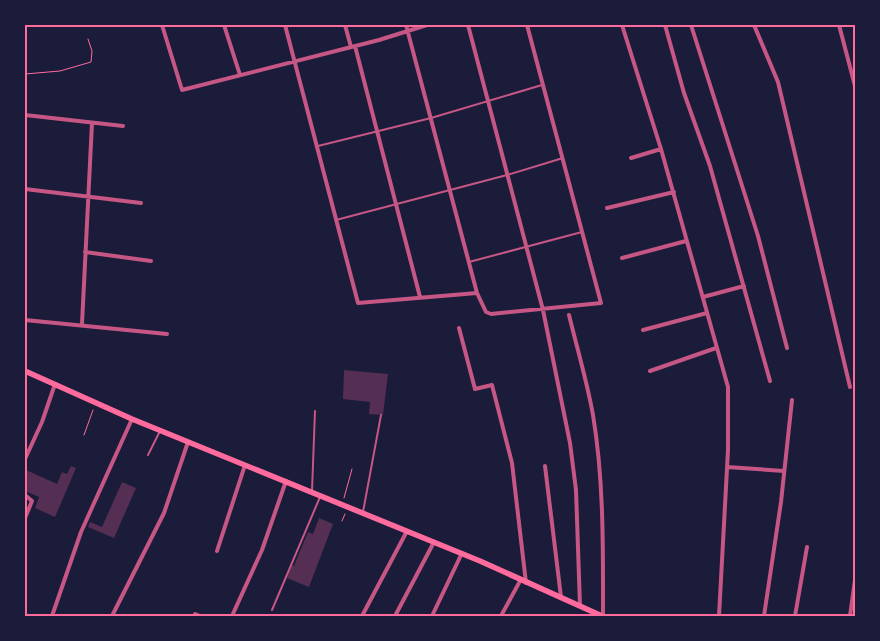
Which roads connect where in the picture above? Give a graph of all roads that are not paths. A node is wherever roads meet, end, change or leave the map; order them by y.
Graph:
1 (162, 25) edge
2 (224, 25) edge
3 (285, 25) edge
4 (345, 25) edge
5 (406, 25) edge
6 (427, 25) edge
7 (468, 25) edge
8 (527, 25) edge
9 (622, 25) edge
10 (665, 25) edge
11 (691, 25) edge
12 (754, 25) edge
13 (839, 25) edge
14 (408, 31) junction
15 (353, 47) junction
16 (296, 60) junction
17 (240, 75) junction
18 (544, 84) junction
19 (855, 86) edge
20 (487, 101) junction
21 (25, 115) edge
22 (431, 118) junction
23 (92, 122) junction
24 (123, 126) dead end
25 (377, 131) junction
26 (316, 147) junction
27 (661, 149) junction
28 (563, 158) junction
29 (631, 158) dead end
30 (507, 175) junction
31 (25, 189) edge
32 (450, 190) junction
33 (674, 192) junction
34 (87, 197) junction
35 (141, 203) dead end
36 (396, 205) junction
37 (607, 208) dead end
38 (336, 220) junction
39 (582, 232) junction
40 (686, 241) junction
41 (527, 246) junction
42 (85, 252) junction
43 (622, 258) dead end
44 (150, 261) dead end
45 (469, 262) junction
46 (744, 286) junction
47 (477, 293) junction
48 (420, 297) junction
49 (703, 297) junction
50 (543, 310) junction
51 (707, 313) junction
52 (569, 315) dead end
53 (25, 320) edge
54 (82, 324) junction
55 (459, 328) dead end
56 (643, 330) dead end
57 (167, 334) dead end
58 (716, 348) junction
59 (787, 348) dead end
60 (25, 370) edge
61 (650, 371) dead end
62 (770, 381) dead end
63 (55, 384) junction
64 (850, 386) dead end
65 (792, 400) dead end
66 (315, 411) dead end
67 (381, 415) dead end
68 (132, 419) junction
69 (160, 431) junction
70 (188, 442) junction
71 (148, 455) dead end
72 (25, 459) edge
73 (244, 465) junction
74 (545, 466) dead end
75 (728, 467) junction
76 (784, 471) junction
77 (286, 481) junction
78 (312, 491) junction
79 (25, 495) edge
80 (320, 495) junction
81 (363, 512) junction
82 (25, 518) edge
83 (406, 531) junction
84 (434, 542) junction
85 (807, 547) dead end
86 (217, 551) dead end
87 (462, 553) junction
88 (855, 580) edge
89 (523, 582) junction
90 (560, 597) junction
91 (580, 606) junction
92 (272, 610) dead end
93 (195, 614) dead end
94 (595, 615) edge
95 (52, 616) edge
96 (112, 616) edge
97 (200, 616) edge
98 (232, 616) edge
99 (362, 616) edge
100 (395, 616) edge
101 (432, 616) edge
102 (501, 616) edge
103 (602, 616) edge
104 (719, 616) edge
105 (764, 616) edge
106 (795, 616) edge
107 (850, 616) edge

1 - 17 street
2 - 17 street
3 - 16 street
4 - 15 street
5 - 14 street
6 - 14 street
7 - 20 street
8 - 18 street
9 - 27 street
10 - 46 street
11 - 59 street
12 - 64 street
13 - 19 street
14 - 15 street
14 - 22 street
15 - 16 street
15 - 25 street
16 - 17 street
16 - 26 street
18 - 20 lane
18 - 28 street
20 - 22 lane
20 - 30 street
21 - 23 street
22 - 25 lane
22 - 32 street
23 - 24 street
23 - 34 street
25 - 26 lane
25 - 36 street
26 - 38 street
27 - 29 street
27 - 33 street
28 - 30 lane
28 - 39 street
30 - 32 lane
30 - 41 street
31 - 34 street
32 - 36 lane
32 - 45 street
33 - 37 street
33 - 40 street
34 - 35 street
34 - 42 street
36 - 38 lane
36 - 48 street
38 - 48 street
39 - 41 lane
39 - 50 street
40 - 43 street
40 - 49 street
41 - 45 lane
41 - 50 street
42 - 44 street
42 - 54 street
45 - 47 street
46 - 49 street
46 - 62 street
47 - 48 street
47 - 50 street
49 - 51 street
50 - 91 street
51 - 56 street
51 - 58 street
52 - 103 street
53 - 54 street
54 - 57 street
55 - 89 street
58 - 61 street
58 - 75 street
60 - 63 main road
63 - 68 main road
63 - 72 street
65 - 76 street
66 - 78 lane
67 - 81 lane
68 - 69 main road
68 - 95 street
69 - 70 main road
69 - 71 lane
70 - 73 main road
70 - 96 street
73 - 77 main road
73 - 86 street
74 - 90 street
75 - 76 street
75 - 104 street
76 - 105 street
77 - 78 main road
77 - 98 street
78 - 80 main road
79 - 82 street
80 - 81 main road
80 - 92 lane
81 - 83 main road
83 - 84 main road
83 - 99 street
84 - 87 main road
84 - 100 street
85 - 106 street
87 - 89 main road
87 - 101 street
88 - 107 street
89 - 90 main road
89 - 102 street
90 - 91 main road
91 - 94 main road
93 - 97 street
94 - 103 main road

